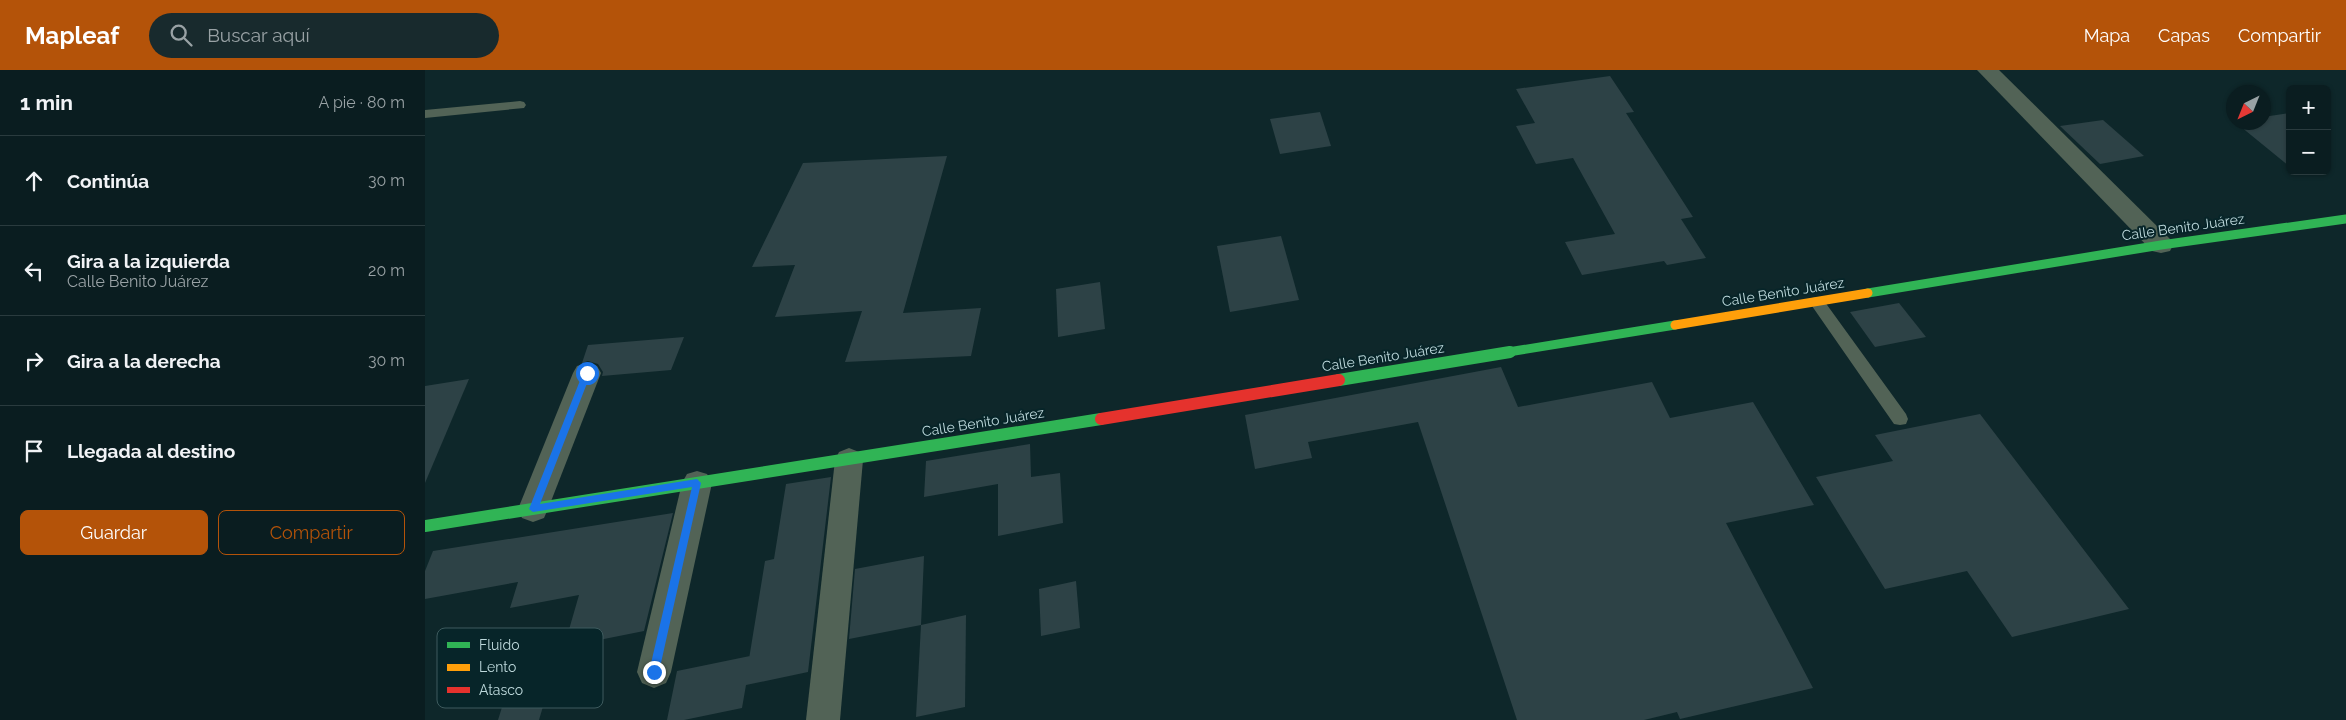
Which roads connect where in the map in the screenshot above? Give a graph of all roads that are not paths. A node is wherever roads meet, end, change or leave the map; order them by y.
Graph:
1 (1987, 70) edge
2 (520, 105) dead end
3 (425, 114) edge
4 (2346, 219) edge
5 (2161, 245) junction
6 (1817, 302) junction
7 (587, 373) dead end
8 (1900, 420) dead end
9 (849, 460) junction
10 (697, 483) junction
11 (533, 509) junction
12 (425, 526) edge
13 (654, 672) dead end
14 (823, 720) edge

1 - 5 street
2 - 3 lane
4 - 5 street, Calle Benito Juárez
5 - 6 street, Calle Benito Juárez
6 - 8 lane
6 - 9 street, Calle Benito Juárez
7 - 11 street
9 - 10 street, Calle Benito Juárez
9 - 14 street
10 - 11 street, Calle Benito Juárez
10 - 13 street
11 - 12 street, Calle Benito Juárez

